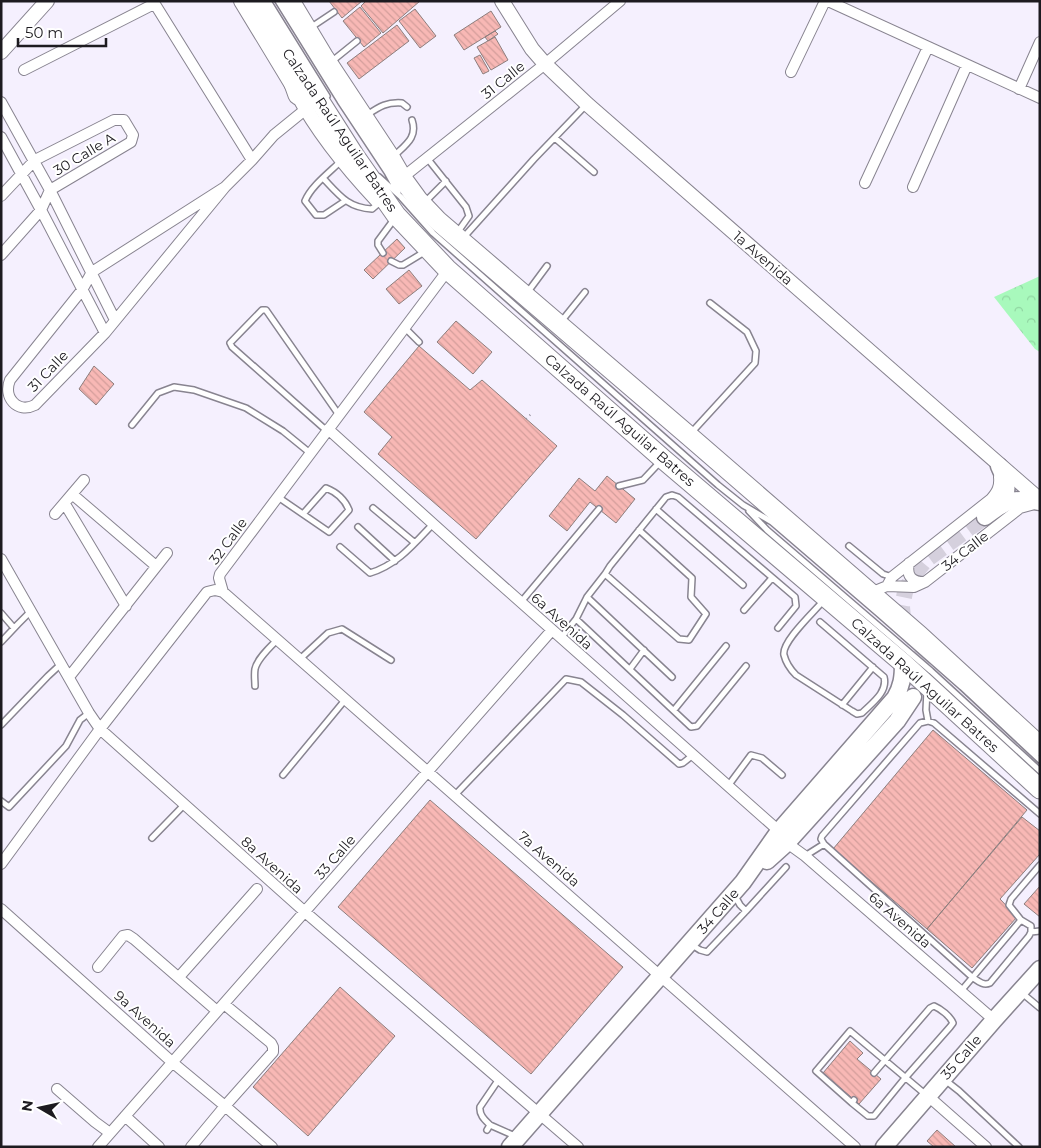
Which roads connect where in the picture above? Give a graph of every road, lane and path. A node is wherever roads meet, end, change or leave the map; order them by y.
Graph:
1 (47, 1) edge
2 (241, 1) edge
3 (256, 1) edge
4 (268, 1) edge
5 (278, 1) edge
6 (290, 1) edge
7 (502, 1) edge
8 (620, 1) edge
9 (827, 1) edge
10 (154, 2) edge
11 (334, 12) dead end
12 (308, 30) junction
13 (276, 33) junction
14 (357, 41) dead end
15 (1040, 42) edge
16 (928, 47) junction
17 (1, 52) edge
18 (328, 64) junction
19 (545, 64) junction
20 (967, 65) junction
21 (24, 70) dead end
22 (791, 72) dead end
23 (1019, 89) junction
24 (1040, 98) edge
25 (330, 100) dead end
26 (1, 102) edge
27 (302, 102) junction
28 (587, 104) junction
29 (407, 107) dead end
30 (364, 117) junction
31 (412, 120) dead end
32 (1, 137) edge
33 (556, 138) junction
34 (428, 158) junction
35 (391, 159) junction
36 (35, 160) junction
37 (252, 160) junction
38 (342, 160) junction
39 (594, 172) dead end
40 (21, 174) junction
41 (377, 174) dead end
42 (324, 178) junction
43 (402, 178) junction
44 (446, 181) junction
45 (865, 183) dead end
46 (225, 187) junction
47 (914, 187) dead end
48 (50, 190) junction
49 (1, 196) edge
50 (345, 201) junction
51 (380, 203) junction
52 (422, 204) junction
53 (398, 206) junction
54 (41, 210) junction
55 (458, 238) junction
56 (429, 250) junction
57 (382, 253) dead end
58 (1, 255) edge
59 (391, 261) dead end
60 (547, 266) dead end
61 (448, 270) junction
62 (92, 272) junction
63 (82, 290) junction
64 (585, 292) dead end
65 (525, 295) junction
66 (710, 303) dead end
67 (115, 320) junction
68 (559, 325) junction
69 (405, 328) junction
70 (105, 333) junction
71 (419, 342) dead end
72 (531, 414) dead end
73 (339, 415) junction
74 (526, 419) dead end
75 (132, 425) dead end
76 (328, 430) junction
77 (689, 436) junction
78 (310, 453) junction
79 (663, 459) junction
80 (999, 466) junction
81 (84, 480) dead end
82 (619, 486) dead end
83 (72, 494) junction
84 (278, 496) junction
85 (1040, 502) edge
86 (64, 504) junction
87 (743, 505) junction
88 (1000, 505) junction
89 (373, 508) dead end
90 (599, 509) dead end
91 (656, 509) junction
92 (55, 514) dead end
93 (303, 514) junction
94 (985, 517) tunnel mouth
95 (433, 524) junction
96 (358, 527) dead end
97 (639, 530) junction
98 (415, 543) junction
99 (849, 546) dead end
100 (340, 547) dead end
101 (166, 553) dead end
102 (1, 559) edge
103 (395, 561) junction
104 (909, 563) junction
105 (156, 566) junction
106 (605, 574) junction
107 (772, 578) junction
108 (925, 582) junction
109 (742, 585) dead end
110 (883, 585) junction
111 (223, 592) junction
112 (587, 597) junction
113 (826, 598) junction
114 (521, 603) junction
115 (126, 606) junction
116 (744, 610) dead end
117 (31, 611) junction
118 (1, 613) edge
119 (576, 619) junction
120 (820, 622) dead end
121 (14, 628) junction
122 (778, 628) dead end
123 (552, 630) junction
124 (561, 638) junction
125 (278, 639) junction
126 (1, 642) edge
127 (726, 646) dead end
128 (644, 650) junction
129 (300, 659) junction
130 (391, 660) dead end
131 (903, 663) junction
132 (62, 664) junction
133 (746, 666) dead end
134 (873, 667) junction
135 (630, 669) junction
136 (69, 677) junction
137 (672, 677) dead end
138 (255, 686) dead end
139 (920, 691) junction
140 (346, 699) junction
141 (842, 705) junction
142 (674, 710) junction
143 (89, 713) junction
144 (928, 721) junction
145 (1, 725) edge
146 (100, 730) junction
147 (1040, 746) edge
148 (693, 755) junction
149 (1040, 760) edge
150 (428, 771) junction
151 (1040, 771) edge
152 (283, 775) dead end
153 (782, 775) dead end
154 (728, 786) junction
155 (1040, 789) edge
156 (455, 795) junction
157 (1, 801) edge
158 (184, 805) junction
159 (1040, 814) edge
160 (783, 837) junction
161 (152, 838) dead end
162 (824, 844) junction
163 (804, 856) junction
164 (1, 864) edge
165 (1040, 865) edge
166 (786, 867) dead end
167 (738, 888) junction
168 (257, 889) dead end
169 (1, 909) edge
170 (746, 911) junction
171 (304, 912) junction
172 (1021, 920) junction
173 (1040, 931) edge
174 (1031, 932) junction
175 (690, 943) junction
176 (98, 967) dead end
177 (1040, 969) edge
178 (661, 976) junction
179 (179, 977) junction
180 (972, 977) junction
181 (960, 991) junction
182 (1019, 991) junction
183 (221, 1007) junction
184 (1040, 1008) edge
185 (994, 1020) junction
186 (884, 1060) junction
187 (172, 1062) junction
188 (874, 1073) dead end
189 (905, 1078) junction
190 (943, 1078) junction
191 (499, 1079) junction
192 (57, 1089) dead end
193 (928, 1096) junction
194 (225, 1106) junction
195 (540, 1113) junction
196 (125, 1116) junction
197 (110, 1133) junction
198 (514, 1142) edge
199 (98, 1147) edge
200 (160, 1147) edge
201 (192, 1147) edge
202 (272, 1147) edge
203 (578, 1147) edge
204 (856, 1147) edge
205 (884, 1147) edge
206 (986, 1147) edge
207 (1019, 1147) edge

1 - 17 street
2 - 27 street
3 - 13 highway, Calzada Raúl Aguilar Batres
4 - 25 lane
5 - 53 lane
6 - 12 highway, Calzada Raúl Aguilar Batres
7 - 19 street, 1a Avenida
8 - 19 street, 31 Calle
9 - 16 street
9 - 22 street
10 - 21 street
10 - 37 street
11 - 12 lane
12 - 18 highway, Calzada Raúl Aguilar Batres
13 - 27 highway
13 - 53 highway, Calzada Raúl Aguilar Batres
14 - 18 lane
15 - 23 street
16 - 20 street
16 - 45 street
18 - 30 highway, Calzada Raúl Aguilar Batres
19 - 28 street, 1a Avenida
19 - 34 street, 31 Calle
20 - 23 street
20 - 47 street
23 - 24 street
26 - 36 street
27 - 37 street, 31 Calle
27 - 38 street
28 - 33 lane
28 - 80 street, 1a Avenida
29 - 30 lane
30 - 35 highway, Calzada Raúl Aguilar Batres
31 - 35 lane
32 - 40 street
33 - 39 lane
33 - 55 lane
34 - 43 street, 31 Calle
34 - 44 lane
35 - 43 highway, Calzada Raúl Aguilar Batres
36 - 40 street, 30 Calle A
36 - 48 street
36 - 48 street, 30 Calle A
37 - 46 street, 31 Calle
38 - 42 lane
38 - 51 street
40 - 49 street, 30 Calle A
40 - 54 street
41 - 53 lane
42 - 50 lane
42 - 50 lane
43 - 52 highway, Calzada Raúl Aguilar Batres
44 - 52 lane
44 - 55 lane
46 - 62 street, 31 Calle
46 - 67 street, 31 Calle
48 - 54 street, 30 Calle A
48 - 62 street
50 - 51 lane
51 - 53 street
52 - 55 highway, Calzada Raúl Aguilar Batres
53 - 56 highway, Calzada Raúl Aguilar Batres
53 - 57 lane
53 - 87 lane
54 - 58 street, 30 Calle A
54 - 63 street
55 - 65 highway, Calzada Raúl Aguilar Batres
56 - 59 lane
56 - 61 highway, Calzada Raúl Aguilar Batres
60 - 65 lane
61 - 69 street, 32 Calle
61 - 79 highway, Calzada Raúl Aguilar Batres
62 - 63 street, 31 Calle
62 - 67 street
63 - 70 street
63 - 70 street, 31 Calle
64 - 68 lane
65 - 68 highway, Calzada Raúl Aguilar Batres
66 - 77 lane
67 - 70 street, 31 Calle
68 - 77 highway, Calzada Raúl Aguilar Batres
69 - 71 lane
69 - 73 street, 32 Calle
72 - 74 path
73 - 76 street, 32 Calle
73 - 76 lane
75 - 78 lane
76 - 78 street, 32 Calle
76 - 95 street, 6a Avenida
77 - 110 highway, Calzada Raúl Aguilar Batres
78 - 84 street, 32 Calle
79 - 82 lane
79 - 113 highway, Calzada Raúl Aguilar Batres
80 - 85 street, 1a Avenida
80 - 88 main road
80 - 104 street, 34 Calle
81 - 83 street
83 - 86 street
83 - 105 street
84 - 93 lane
84 - 111 street, 32 Calle
85 - 88 main road
85 - 108 street, 34 Calle
86 - 92 street
86 - 115 street
87 - 149 lane
87 - 151 lane
88 - 94 main road
89 - 98 lane
90 - 114 lane
91 - 97 lane
91 - 107 lane
91 - 109 lane
93 - 93 lane
95 - 98 lane
95 - 114 street, 6a Avenida
96 - 103 lane
97 - 106 lane
97 - 106 lane
98 - 103 lane
99 - 110 lane
100 - 103 lane
101 - 105 street
102 - 117 street, 8a Avenida
104 - 108 street
104 - 110 street, 34 Calle
105 - 115 street
106 - 112 lane
107 - 116 lane
107 - 122 lane
108 - 110 street, 34 Calle
110 - 147 highway, Calzada Raúl Aguilar Batres
111 - 125 street, 7a Avenida
111 - 146 street
112 - 119 lane
112 - 128 lane
113 - 131 highway, Calzada Raúl Aguilar Batres
113 - 141 lane
114 - 123 street, 6a Avenida
115 - 136 street
117 - 121 lane
117 - 132 street, 8a Avenida
118 - 121 lane
119 - 124 lane
119 - 135 lane
120 - 134 lane
121 - 126 lane
123 - 124 street, 6a Avenida
123 - 150 street, 33 Calle
124 - 148 street, 6a Avenida
125 - 129 street, 7a Avenida
125 - 138 lane
127 - 142 lane
128 - 135 lane
128 - 137 lane
129 - 130 lane
129 - 140 street, 7a Avenida
131 - 139 highway, Calzada Raúl Aguilar Batres
131 - 160 main road, 34 Calle
132 - 136 street, 8a Avenida
132 - 145 lane
133 - 142 lane
134 - 141 lane
134 - 141 lane
135 - 142 lane
136 - 143 street, 8a Avenida
139 - 144 lane
139 - 155 highway, Calzada Raúl Aguilar Batres
139 - 160 main road
140 - 150 street, 7a Avenida
140 - 152 lane
143 - 146 street, 8a Avenida
143 - 157 lane
144 - 159 lane
144 - 162 lane
146 - 158 street, 8a Avenida
146 - 164 street
148 - 154 street, 6a Avenida
148 - 156 lane
150 - 156 street, 7a Avenida
150 - 171 street, 33 Calle
153 - 154 lane
154 - 160 street, 6a Avenida
156 - 178 street, 7a Avenida
158 - 161 lane
158 - 171 street, 8a Avenida
160 - 163 street, 6a Avenida
160 - 167 main road, 34 Calle
162 - 163 lane
162 - 180 lane
163 - 181 street, 6a Avenida
165 - 172 lane
166 - 170 lane
167 - 170 lane
167 - 175 main road, 34 Calle
168 - 179 street
169 - 187 street, 9a Avenida
170 - 175 lane
171 - 183 street, 33 Calle
171 - 191 street, 8a Avenida
172 - 174 lane
172 - 180 lane
173 - 174 lane
174 - 180 lane
175 - 178 main road, 34 Calle
176 - 179 street
177 - 182 main road, 35 Calle
178 - 195 main road, 34 Calle
178 - 204 street, 7a Avenida
179 - 183 street
180 - 181 lane
181 - 185 street, 6a Avenida
182 - 184 lane
182 - 185 main road, 35 Calle
183 - 187 street, 33 Calle
183 - 194 street
185 - 190 main road, 35 Calle
186 - 188 lane
186 - 189 lane
186 - 189 lane
186 - 189 lane
187 - 194 street, 9a Avenida
187 - 196 street, 33 Calle
189 - 193 lane
190 - 193 main road, 35 Calle
190 - 207 lane
191 - 195 street, 8a Avenida
191 - 198 lane
192 - 197 street
193 - 205 main road, 35 Calle
193 - 206 street
194 - 201 street
194 - 202 street, 9a Avenida
195 - 198 main road, 34 Calle
195 - 203 street, 8a Avenida
196 - 197 street, 33 Calle
196 - 200 street
197 - 199 street, 33 Calle

